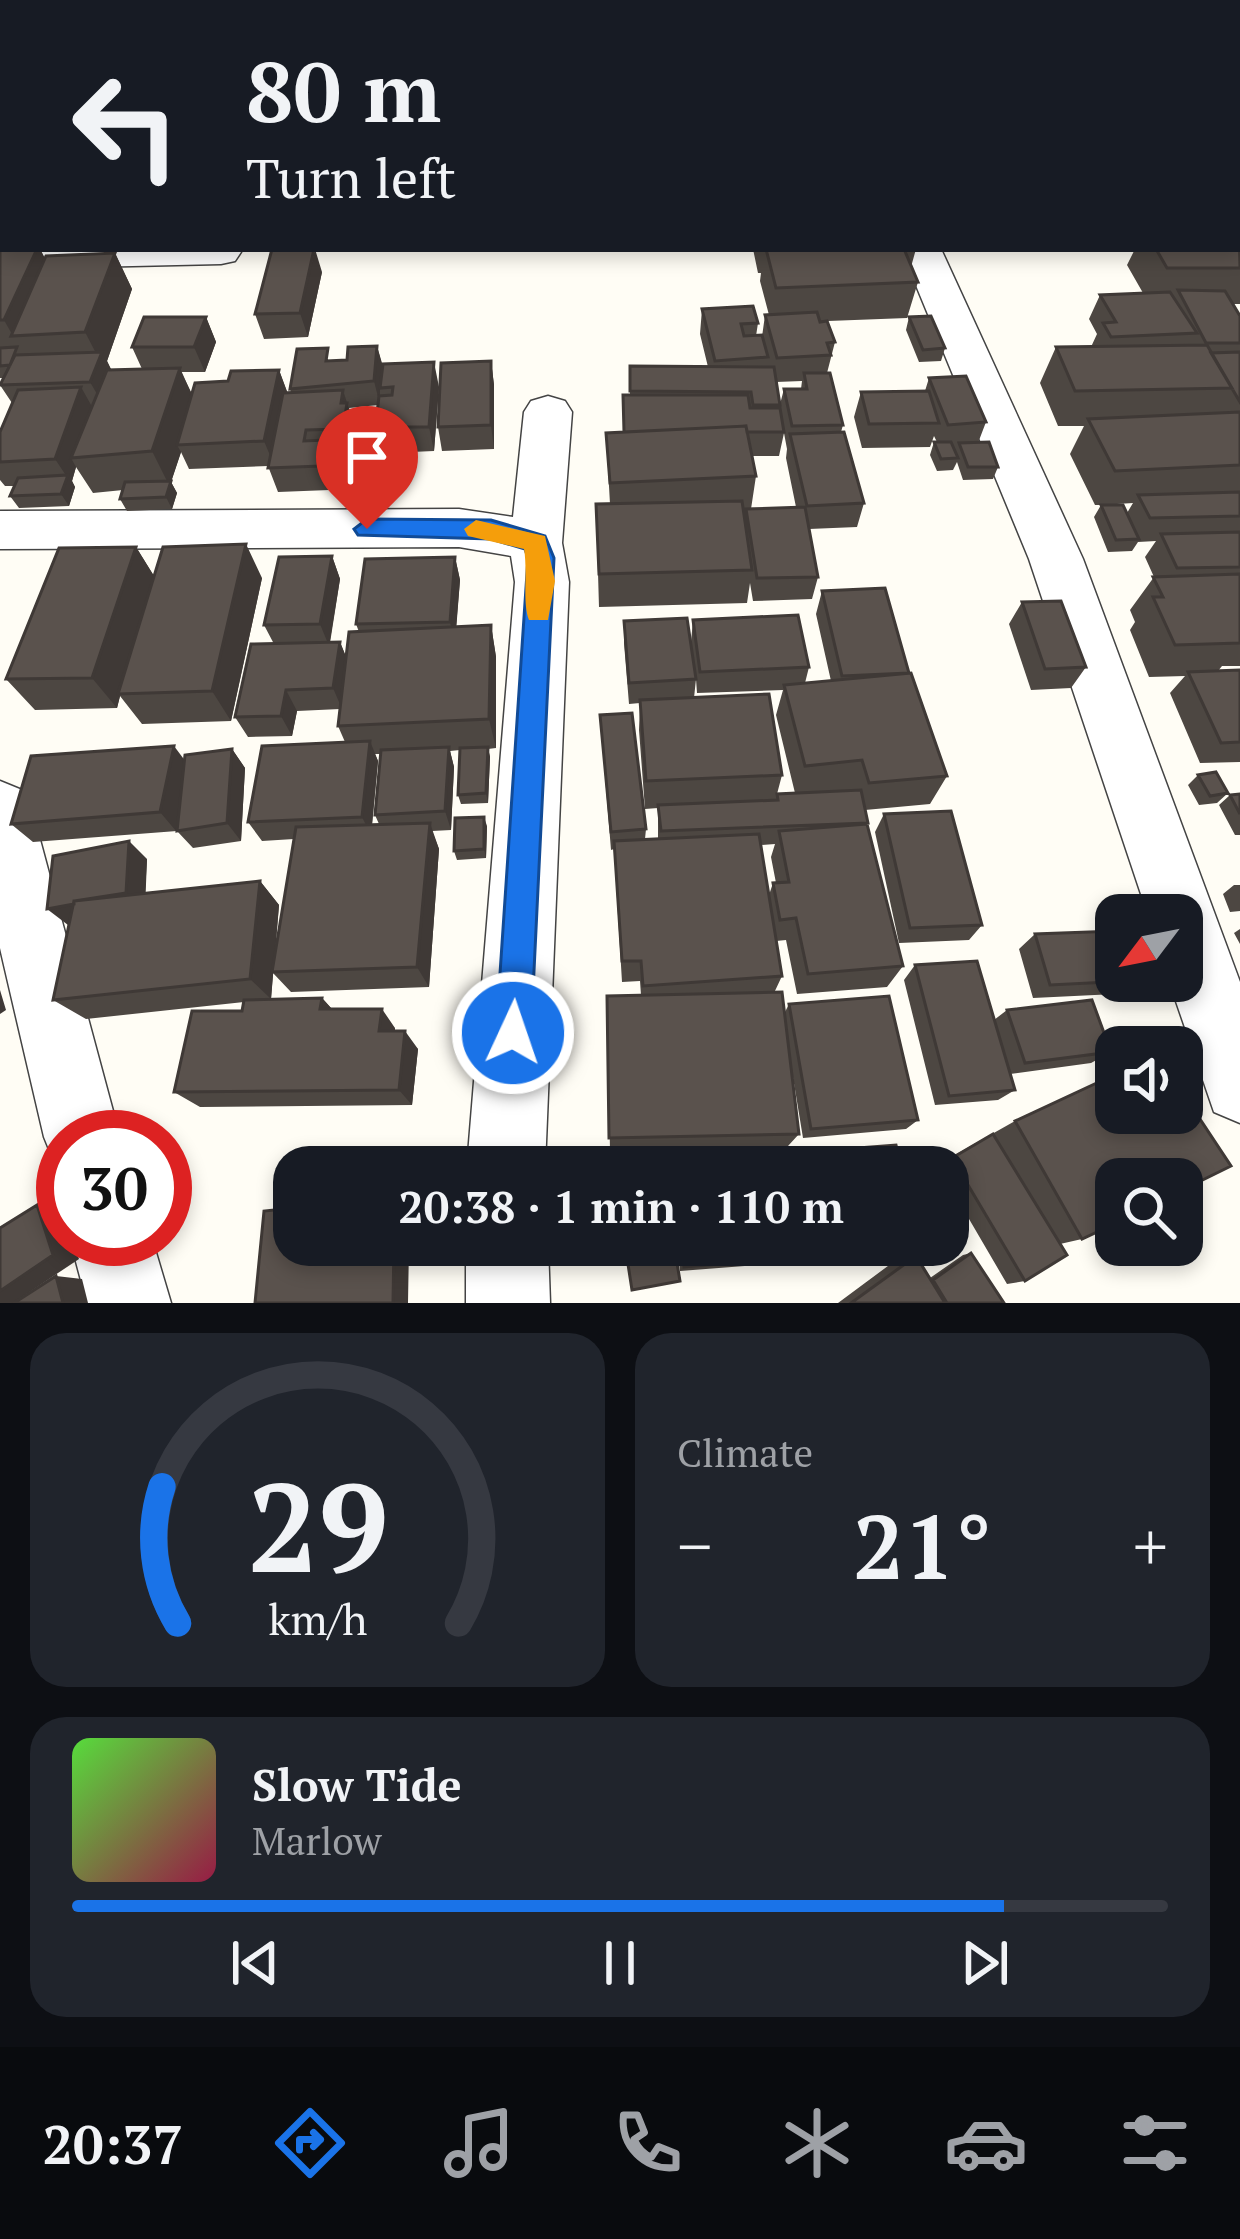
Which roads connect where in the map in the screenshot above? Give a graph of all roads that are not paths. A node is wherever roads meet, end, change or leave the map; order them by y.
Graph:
1 (221, 252) dead end
2 (922, 252) edge
3 (0, 257) edge
4 (548, 412) dead end
5 (0, 530) edge
6 (536, 543) junction
7 (0, 810) edge
8 (1175, 894) edge
9 (1203, 977) edge
10 (1240, 1086) edge
11 (75, 1110) edge
12 (507, 1146) edge
13 (119, 1266) edge
14 (507, 1266) edge
15 (129, 1303) edge
16 (508, 1303) edge

1 - 3 street
2 - 8 street
4 - 6 street
5 - 6 street
6 - 12 street
7 - 11 street
9 - 10 street
13 - 15 street
14 - 16 street

